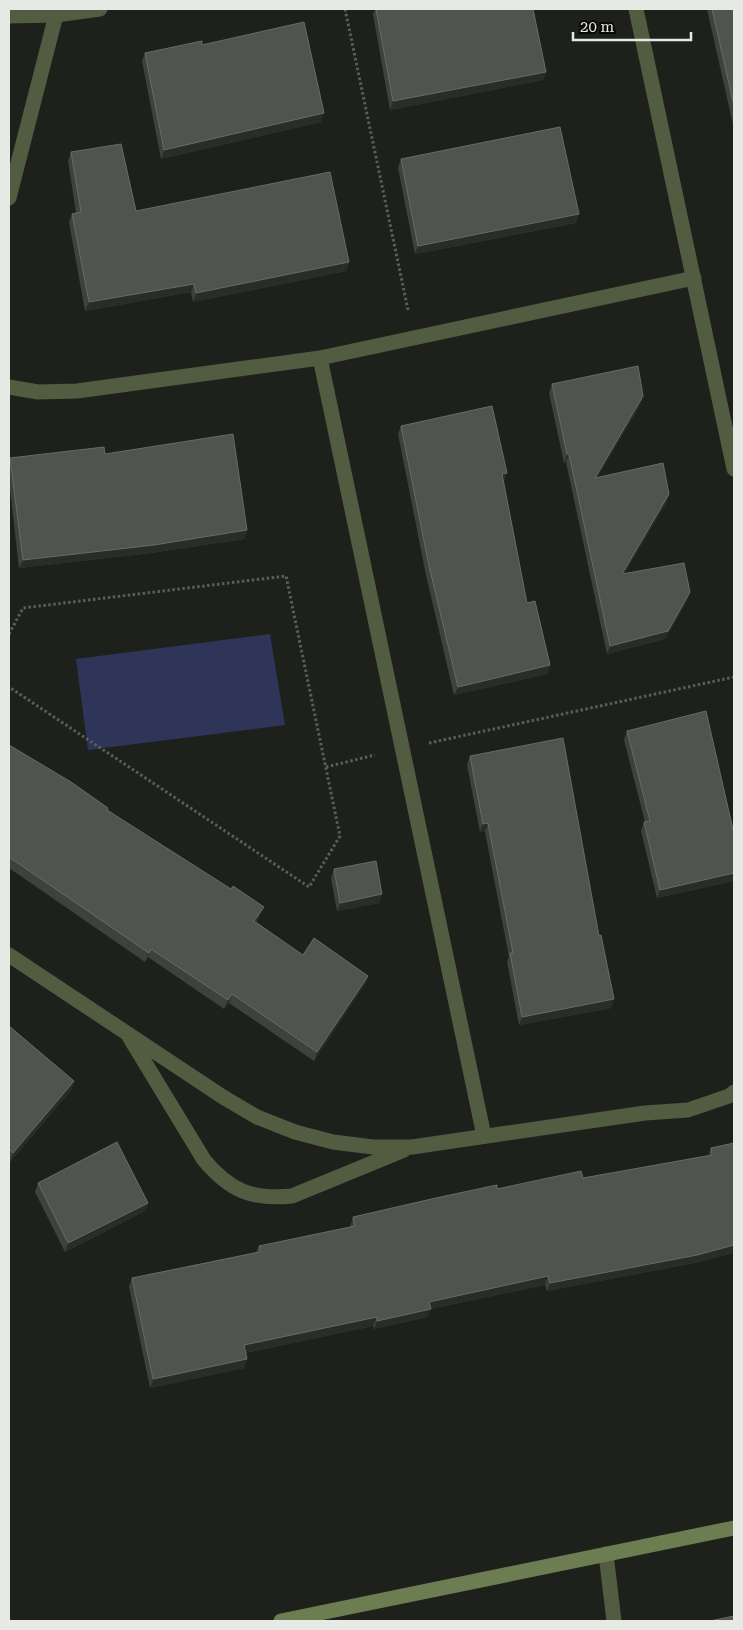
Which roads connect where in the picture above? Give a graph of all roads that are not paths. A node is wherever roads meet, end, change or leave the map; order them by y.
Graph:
1 (100, 9) edge
2 (636, 9) edge
3 (56, 14) junction
4 (9, 16) edge
5 (9, 198) edge
6 (694, 278) junction
7 (320, 358) junction
8 (9, 387) edge
9 (734, 469) edge
10 (9, 955) edge
11 (128, 1034) junction
12 (734, 1092) edge
13 (484, 1136) junction
14 (412, 1146) junction
15 (734, 1528) edge
16 (606, 1554) junction
17 (282, 1621) edge
18 (614, 1621) edge

1 - 3 street
2 - 6 street
3 - 4 street
3 - 5 street
6 - 7 street
6 - 9 street
7 - 8 street
7 - 13 street
10 - 11 street
11 - 14 street
11 - 14 street
12 - 13 street
13 - 14 street
15 - 16 street
16 - 17 street
16 - 18 street

